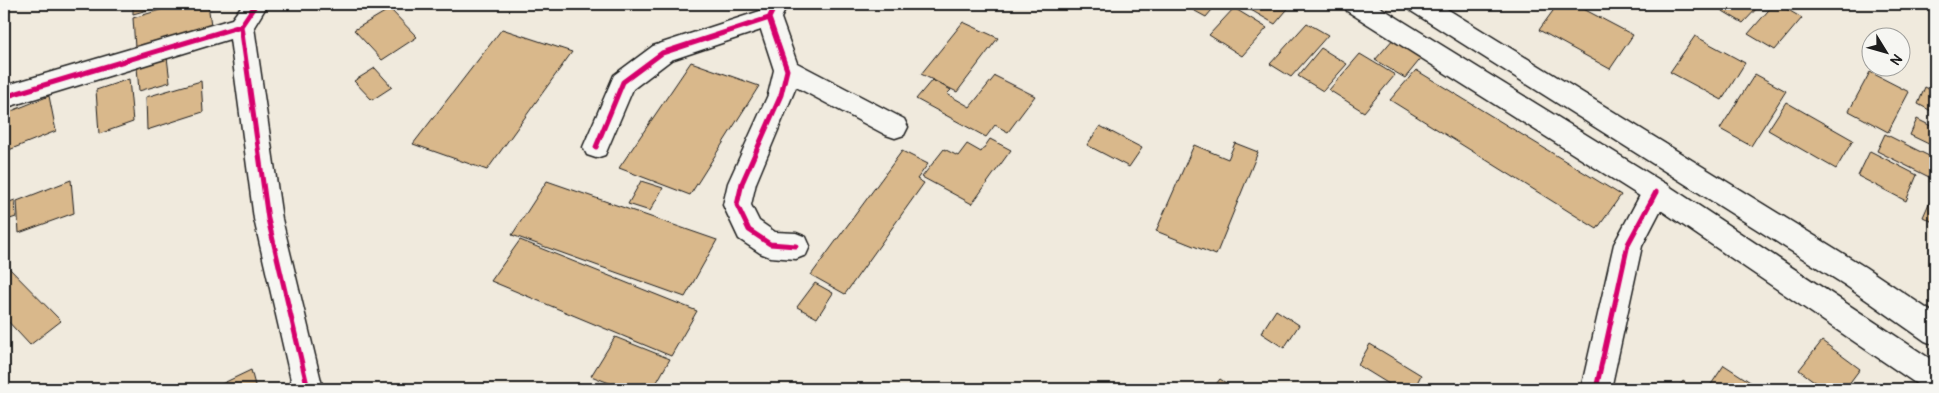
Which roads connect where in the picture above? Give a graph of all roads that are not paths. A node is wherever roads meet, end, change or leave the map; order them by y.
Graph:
1 (256, 4) edge
2 (1356, 4) edge
3 (1420, 4) edge
4 (772, 11) edge
5 (241, 26) junction
6 (787, 70) junction
7 (4, 97) edge
8 (895, 127) dead end
9 (596, 147) dead end
10 (1656, 192) junction
11 (796, 246) dead end
12 (1935, 331) edge
13 (1935, 379) edge
14 (308, 389) edge
15 (1596, 389) edge

1 - 5 street
2 - 10 street
3 - 12 street
4 - 6 street
4 - 9 street
5 - 7 street
5 - 14 street
6 - 8 street
6 - 11 street
10 - 13 street
10 - 15 street

